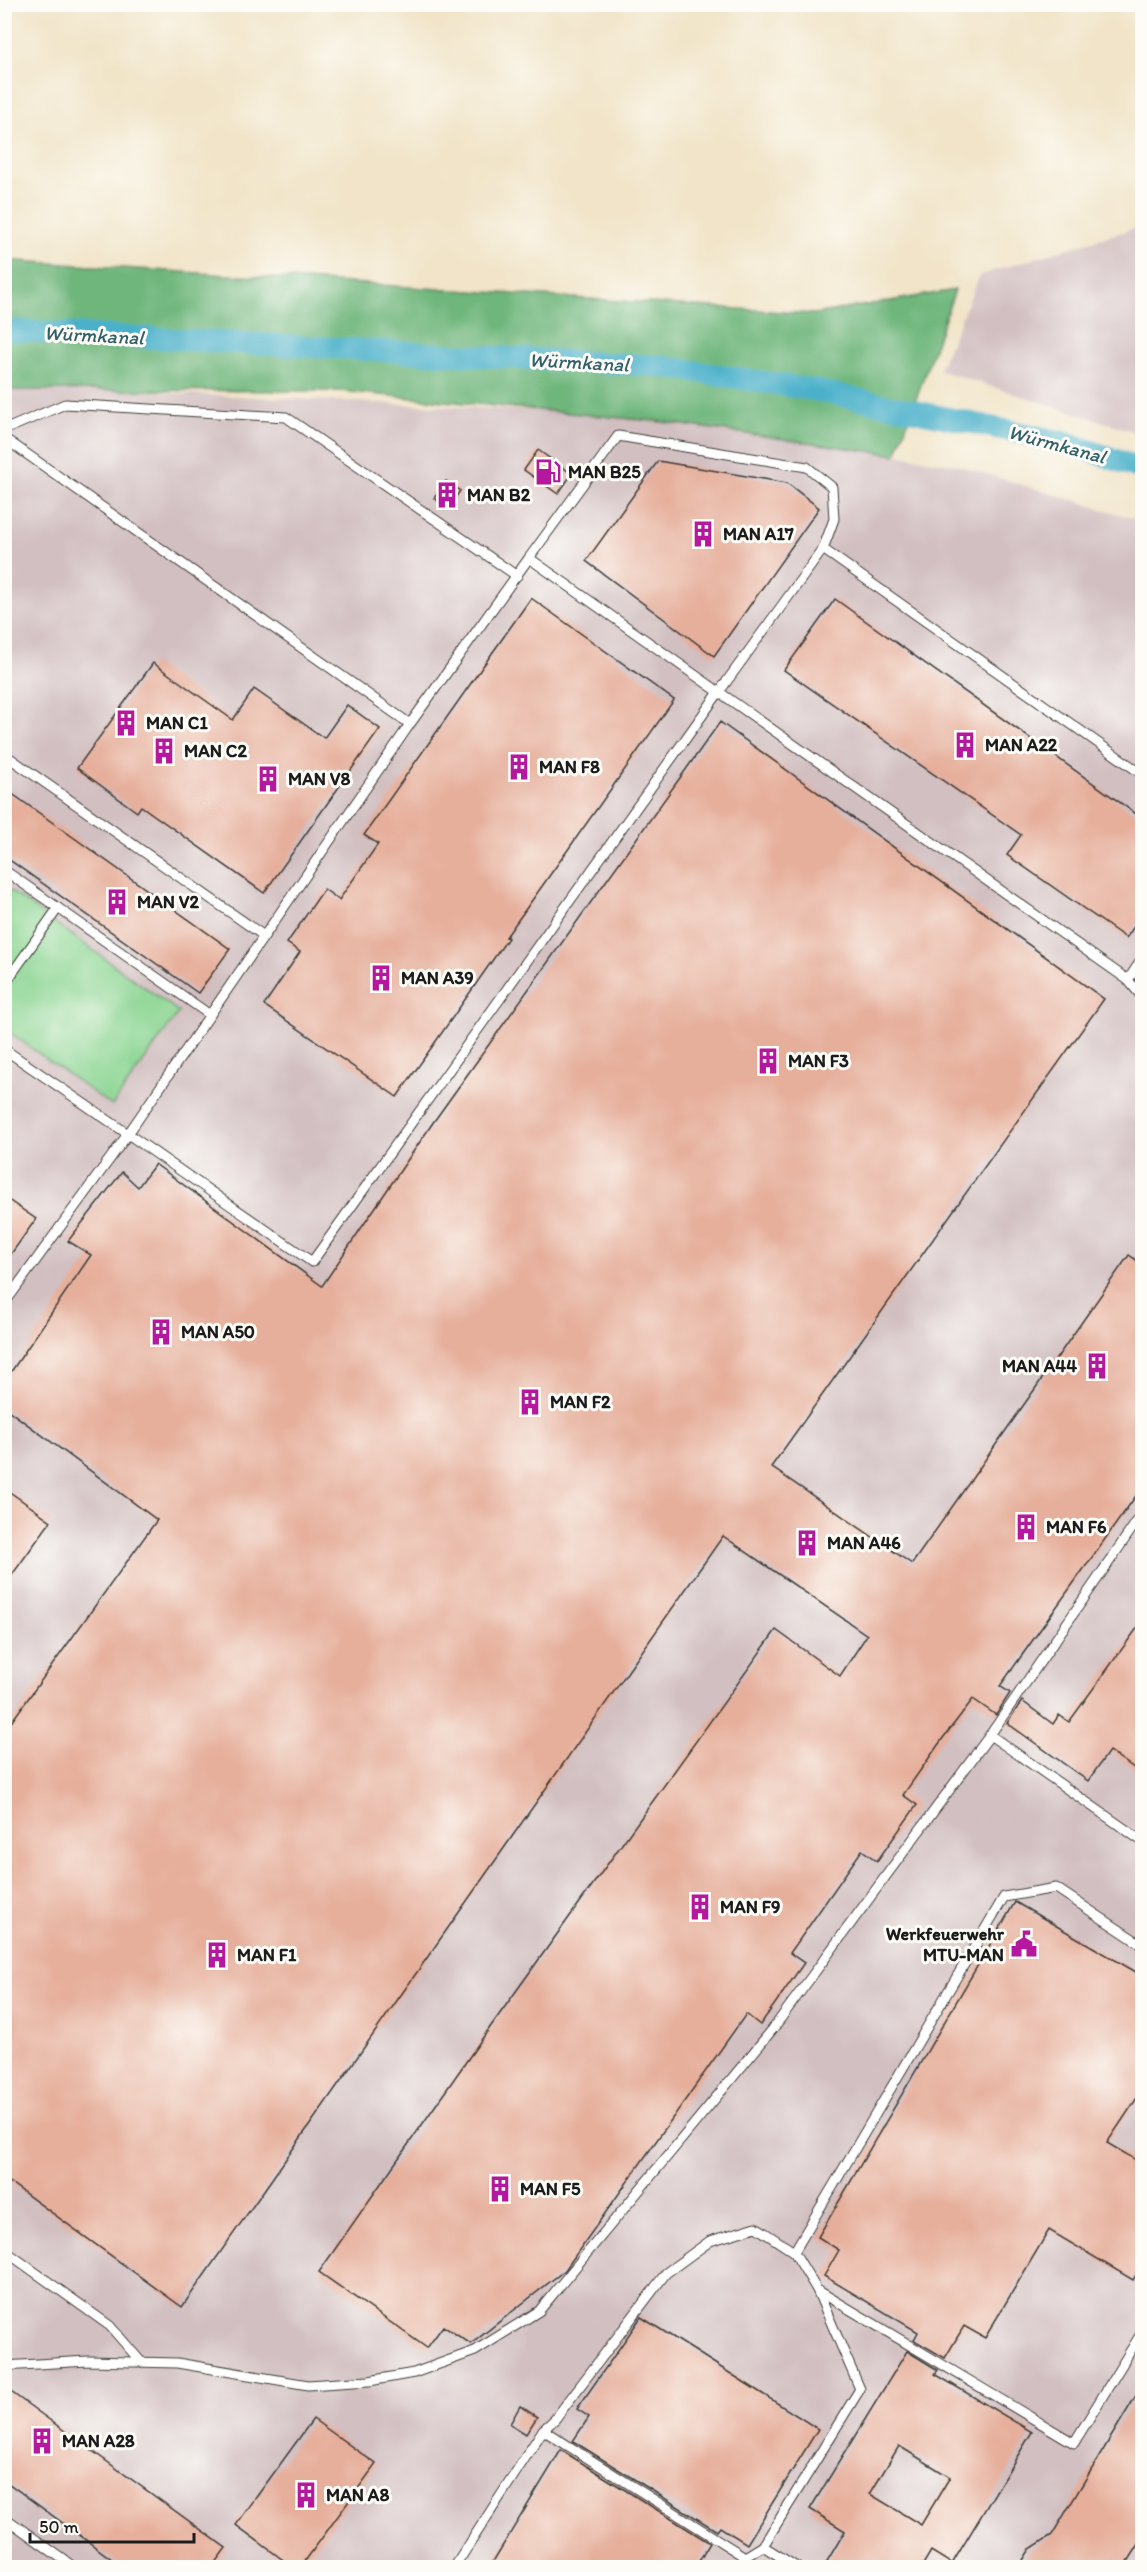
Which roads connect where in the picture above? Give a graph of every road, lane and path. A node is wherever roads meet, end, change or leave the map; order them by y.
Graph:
1 (4, 430) edge
2 (4, 438) edge
3 (823, 549) junction
4 (529, 558) junction
5 (517, 576) junction
6 (720, 692) junction
7 (410, 724) junction
8 (4, 754) edge
9 (1143, 774) edge
10 (4, 870) edge
11 (58, 908) junction
12 (264, 936) junction
13 (1143, 959) edge
14 (1128, 980) junction
15 (4, 984) edge
16 (1143, 997) edge
17 (210, 1015) junction
18 (4, 1049) edge
19 (128, 1134) junction
20 (4, 1304) edge
21 (1143, 1514) edge
22 (990, 1735) junction
23 (1143, 1841) edge
24 (1143, 1945) edge
25 (4, 2250) edge
26 (794, 2252) junction
27 (817, 2290) junction
28 (1143, 2332) edge
29 (141, 2362) junction
30 (4, 2366) edge
31 (543, 2430) junction
32 (4, 2517) edge
33 (763, 2546) junction
34 (745, 2557) junction
35 (62, 2564) edge
36 (75, 2568) edge
37 (454, 2568) edge
38 (739, 2568) edge
39 (798, 2568) edge

1 - 5 lane
2 - 7 lane
3 - 4 lane
3 - 6 lane
3 - 9 lane
4 - 5 lane
4 - 6 lane
5 - 7 lane
6 - 14 lane
6 - 19 lane
7 - 12 lane
8 - 12 lane
10 - 11 lane
11 - 15 lane
11 - 17 lane
12 - 17 lane
13 - 14 lane
14 - 16 lane
17 - 19 lane
18 - 19 lane
19 - 20 lane
21 - 22 lane
22 - 23 lane
22 - 29 lane
24 - 26 lane
25 - 29 lane
26 - 27 lane
26 - 31 lane
27 - 28 lane
27 - 33 lane
29 - 30 lane
31 - 34 lane
31 - 37 lane
32 - 35 lane
33 - 34 lane
33 - 39 lane
34 - 38 lane
35 - 36 lane

